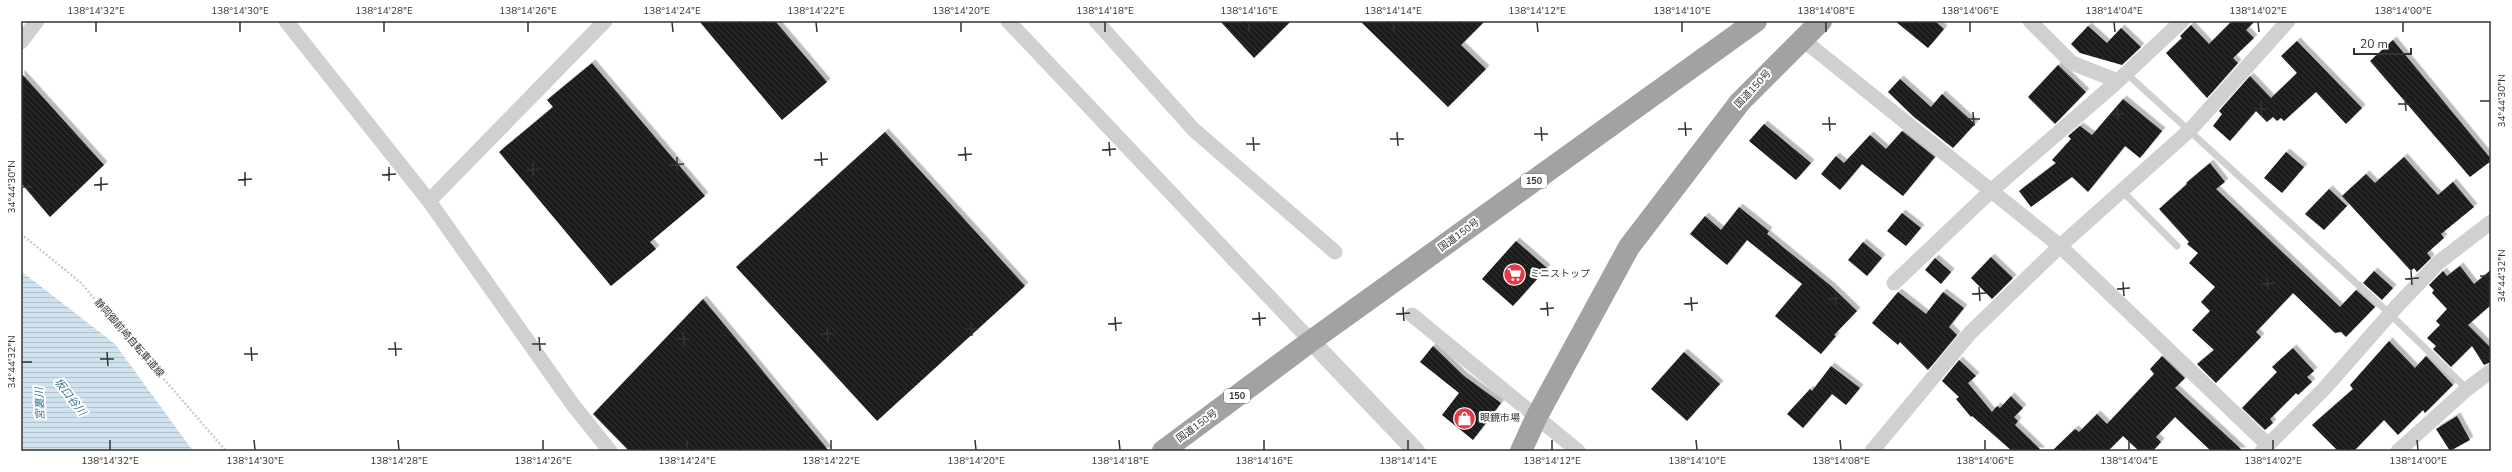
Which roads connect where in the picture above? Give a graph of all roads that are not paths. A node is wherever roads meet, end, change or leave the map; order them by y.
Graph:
1 (38, 21) edge
2 (286, 21) edge
3 (605, 21) edge
4 (1008, 21) edge
5 (1096, 21) edge
6 (1756, 21) edge
7 (1821, 21) edge
8 (2030, 21) edge
9 (2182, 21) edge
10 (2288, 21) edge
11 (1802, 39) junction
12 (21, 42) edge
13 (2122, 77) junction
14 (2190, 130) junction
15 (1992, 190) junction
16 (2122, 191) junction
17 (429, 201) junction
18 (2491, 222) edge
19 (2060, 246) junction
20 (2177, 246) dead end
21 (1335, 252) dead end
22 (1894, 283) dead end
23 (2390, 314) junction
24 (1412, 316) dead end
25 (1311, 341) junction
26 (2491, 371) edge
27 (2467, 389) junction
28 (1537, 416) junction
29 (2265, 448) edge
30 (610, 451) edge
31 (1163, 451) edge
32 (1416, 451) edge
33 (1521, 451) edge
34 (1578, 451) edge
35 (1872, 451) edge
36 (2398, 451) edge

1 - 12 street
2 - 17 street
3 - 17 street
4 - 25 street
5 - 21 street
6 - 25 highway, 国道150号 / 150
7 - 11 highway, 国道150号
8 - 13 street
9 - 13 street
10 - 14 street
11 - 15 street
11 - 28 highway, 国道150号
13 - 14 lane
13 - 15 street
14 - 16 street
14 - 23 lane
15 - 19 street
15 - 22 street
16 - 19 street
16 - 20 lane
17 - 30 street
18 - 23 street
19 - 29 street
19 - 35 street
23 - 27 lane
23 - 29 street
24 - 28 street
25 - 31 highway, 国道150号 / 150
25 - 32 street
26 - 27 street
27 - 36 street
28 - 33 highway, 国道150号
28 - 34 street

